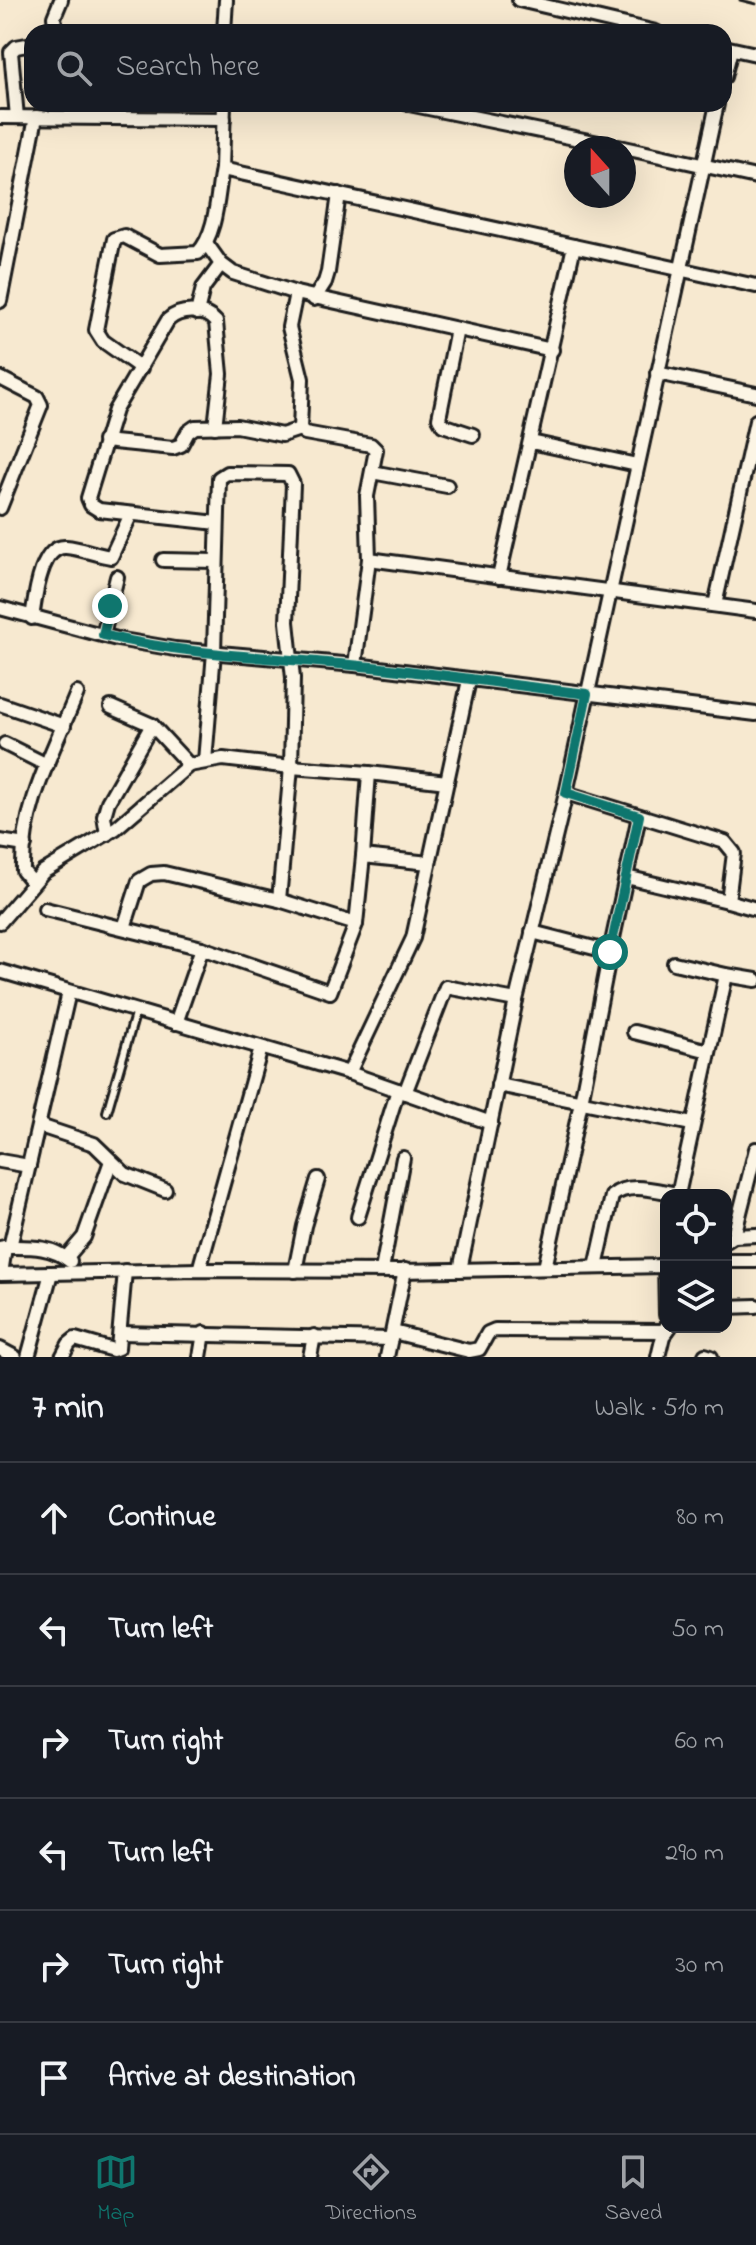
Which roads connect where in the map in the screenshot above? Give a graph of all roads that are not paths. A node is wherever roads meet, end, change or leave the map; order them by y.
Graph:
1 (61, 0) edge
2 (226, 0) edge
3 (519, 0) edge
4 (55, 24) edge
5 (224, 24) edge
6 (622, 24) edge
7 (24, 46) edge
8 (732, 49) edge
9 (756, 54) edge
10 (224, 112) edge
11 (448, 112) edge
12 (715, 112) edge
13 (0, 117) edge
14 (17, 117) junction
15 (36, 117) junction
16 (224, 119) junction
17 (565, 136) edge
18 (636, 150) edge
19 (703, 164) junction
20 (222, 169) junction
21 (756, 177) edge
22 (339, 194) junction
23 (206, 243) junction
24 (574, 246) junction
25 (221, 264) junction
26 (679, 269) junction
27 (756, 286) edge
28 (296, 293) junction
29 (314, 299) junction
30 (0, 301) edge
31 (197, 313) junction
32 (457, 329) junction
33 (552, 350) junction
34 (141, 368) junction
35 (657, 373) junction
36 (0, 378) edge
37 (756, 394) edge
38 (756, 421) edge
39 (215, 427) junction
40 (300, 429) junction
41 (473, 435) dead end
42 (104, 441) junction
43 (531, 442) junction
44 (637, 465) junction
45 (372, 472) junction
46 (447, 486) dead end
47 (0, 508) edge
48 (131, 514) junction
49 (217, 523) junction
50 (369, 559) junction
51 (163, 560) dead end
52 (215, 561) junction
53 (117, 577) dead end
54 (499, 577) junction
55 (609, 591) junction
56 (715, 605) junction
57 (0, 608) edge
58 (756, 611) edge
59 (32, 618) junction
60 (103, 635) junction
61 (214, 652) junction
62 (291, 660) junction
63 (355, 665) junction
64 (469, 680) junction
65 (77, 693) dead end
66 (587, 694) junction
67 (0, 704) edge
68 (111, 707) dead end
69 (756, 714) edge
70 (152, 725) junction
71 (64, 726) junction
72 (5, 744) dead end
73 (205, 761) junction
74 (47, 765) junction
75 (189, 765) junction
76 (291, 767) junction
77 (369, 773) junction
78 (447, 782) junction
79 (566, 793) junction
80 (639, 816) junction
81 (107, 834) junction
82 (0, 841) edge
83 (25, 845) junction
84 (363, 856) junction
85 (429, 863) junction
86 (626, 877) junction
87 (32, 882) junction
88 (279, 900) junction
89 (728, 901) junction
90 (45, 909) dead end
91 (756, 909) edge
92 (0, 922) edge
93 (356, 924) junction
94 (124, 928) junction
95 (532, 932) junction
96 (202, 948) junction
97 (610, 952) junction
98 (674, 963) dead end
99 (0, 971) edge
100 (726, 975) junction
101 (756, 980) edge
102 (69, 992) junction
103 (516, 1000) junction
104 (136, 1011) junction
105 (176, 1023) junction
106 (634, 1032) dead end
107 (261, 1048) junction
108 (709, 1051) junction
109 (349, 1073) junction
110 (498, 1085) junction
111 (402, 1092) junction
112 (581, 1102) junction
113 (107, 1112) dead end
114 (491, 1123) junction
115 (692, 1124) junction
116 (40, 1126) junction
117 (756, 1149) edge
118 (403, 1158) dead end
119 (0, 1161) edge
120 (111, 1161) junction
121 (29, 1166) junction
122 (318, 1179) dead end
123 (679, 1189) edge
124 (165, 1190) dead end
125 (660, 1192) edge
126 (358, 1217) dead end
127 (732, 1231) edge
128 (756, 1235) edge
129 (732, 1238) edge
130 (5, 1247) edge
131 (66, 1258) junction
132 (732, 1261) edge
133 (756, 1261) edge
134 (660, 1263) edge
135 (596, 1267) junction
136 (545, 1268) junction
137 (199, 1270) junction
138 (382, 1270) junction
139 (405, 1270) junction
140 (460, 1270) junction
141 (125, 1271) junction
142 (295, 1271) junction
143 (51, 1273) junction
144 (82, 1273) junction
145 (1, 1279) edge
146 (756, 1306) edge
147 (732, 1307) edge
148 (660, 1328) edge
149 (120, 1333) junction
150 (204, 1333) junction
151 (666, 1333) edge
152 (392, 1335) junction
153 (314, 1336) junction
154 (0, 1349) edge
155 (485, 1351) edge
156 (15, 1357) edge
157 (28, 1357) edge
158 (62, 1357) edge
159 (200, 1357) edge
160 (310, 1357) edge
161 (387, 1357) edge
162 (658, 1357) edge

1 - 4 street
2 - 5 street
3 - 6 street
7 - 14 street
8 - 9 street
10 - 16 street
11 - 17 street
12 - 19 street
13 - 14 street
14 - 15 street
15 - 16 street
15 - 30 street
16 - 20 street
18 - 19 street
19 - 21 street
19 - 26 street
20 - 22 street
20 - 23 street
22 - 24 street
22 - 29 street
23 - 25 street
23 - 34 street
24 - 26 street
24 - 33 street
25 - 28 street
25 - 31 street
26 - 27 street
26 - 35 street
28 - 29 street
28 - 40 street
29 - 32 street
31 - 34 street
31 - 39 street
32 - 33 street
32 - 41 street
33 - 43 street
34 - 42 street
35 - 37 street
35 - 44 street
36 - 47 street
38 - 56 street
39 - 40 street
39 - 42 street
40 - 45 street
42 - 48 street
43 - 44 street
43 - 54 street
44 - 55 street
45 - 46 street
45 - 50 street
48 - 49 street
48 - 59 street
49 - 52 street
49 - 62 street
50 - 54 street
50 - 63 street
51 - 52 street
52 - 61 street
53 - 60 street
54 - 55 street
55 - 56 street
55 - 66 street
56 - 58 street
57 - 59 street
59 - 60 street
60 - 61 street
61 - 62 street
61 - 73 street
62 - 63 street
62 - 76 street
63 - 64 street
64 - 66 street
64 - 78 street
65 - 71 street
66 - 69 street
66 - 79 street
67 - 71 street
68 - 70 street
70 - 75 street
70 - 81 street
71 - 74 street
72 - 74 street
73 - 75 street
73 - 76 street
74 - 83 street
75 - 81 street
76 - 77 street
76 - 88 street
77 - 78 street
77 - 84 street
78 - 85 street
79 - 80 street
79 - 95 street
80 - 86 street
80 - 89 street
81 - 87 street
82 - 83 street
83 - 87 street
84 - 85 street
84 - 93 street
85 - 109 street
86 - 89 street
86 - 97 street
87 - 92 street
88 - 93 street
88 - 94 street
89 - 91 street
90 - 94 street
93 - 96 street
94 - 96 street
95 - 97 street
95 - 103 street
96 - 105 street
97 - 112 street
98 - 100 street
99 - 102 street
100 - 101 street
100 - 108 street
102 - 104 street
102 - 116 street
103 - 110 street
103 - 111 street
104 - 105 street
104 - 113 lane
105 - 107 street
106 - 108 street
107 - 109 street
107 - 137 street
108 - 115 street
109 - 111 street
110 - 112 street
110 - 114 street
111 - 114 street
111 - 126 street
112 - 115 street
112 - 136 street
114 - 140 street
115 - 123 street
116 - 120 street
116 - 121 street
117 - 127 street
118 - 138 street
119 - 121 street
120 - 124 street
120 - 131 street
121 - 130 street
122 - 142 street
125 - 135 street
128 - 129 street
130 - 131 street
130 - 145 street
131 - 144 street
132 - 133 street
134 - 135 street
135 - 136 street
136 - 140 street
137 - 141 street
137 - 142 street
138 - 139 street
138 - 142 street
139 - 140 street
139 - 152 street
141 - 144 street
141 - 149 street
143 - 144 street
143 - 145 street
143 - 157 street
146 - 147 street
148 - 155 street
149 - 150 street
149 - 158 street
150 - 153 street
150 - 159 street
151 - 162 street
152 - 153 street
152 - 155 street
152 - 161 street
153 - 160 street
154 - 156 street

